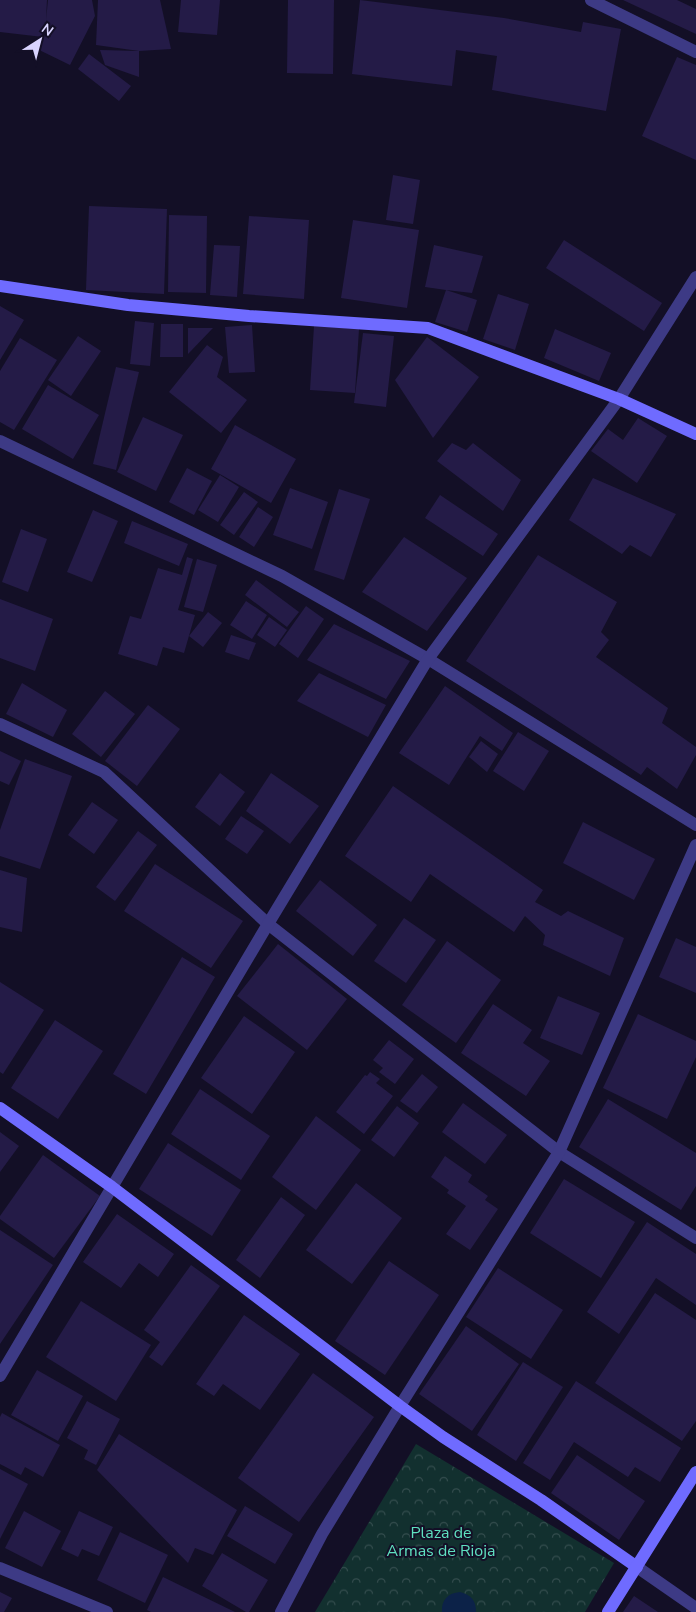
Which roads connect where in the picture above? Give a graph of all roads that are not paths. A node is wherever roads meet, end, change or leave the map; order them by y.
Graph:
1 (591, 0) edge
2 (696, 52) edge
3 (696, 277) edge
4 (0, 286) edge
5 (619, 399) junction
6 (696, 434) edge
7 (0, 441) edge
8 (428, 659) junction
9 (0, 724) edge
10 (696, 825) edge
11 (696, 845) edge
12 (268, 924) junction
13 (0, 1108) edge
14 (558, 1152) junction
15 (112, 1187) junction
16 (696, 1238) edge
17 (0, 1376) edge
18 (400, 1406) junction
19 (696, 1472) edge
20 (637, 1567) junction
21 (0, 1568) edge
22 (696, 1608) edge
23 (107, 1612) edge
24 (281, 1612) edge
25 (608, 1612) edge

1 - 2 street
3 - 5 street
4 - 5 street
5 - 6 street
5 - 8 street
7 - 8 street
8 - 10 street
8 - 12 street
9 - 12 street
11 - 14 street
12 - 14 street
12 - 15 street
13 - 15 street
14 - 16 street
14 - 18 street
15 - 17 street
15 - 18 street
18 - 20 street
18 - 24 street
19 - 20 street
20 - 22 street
20 - 25 street
21 - 23 street

